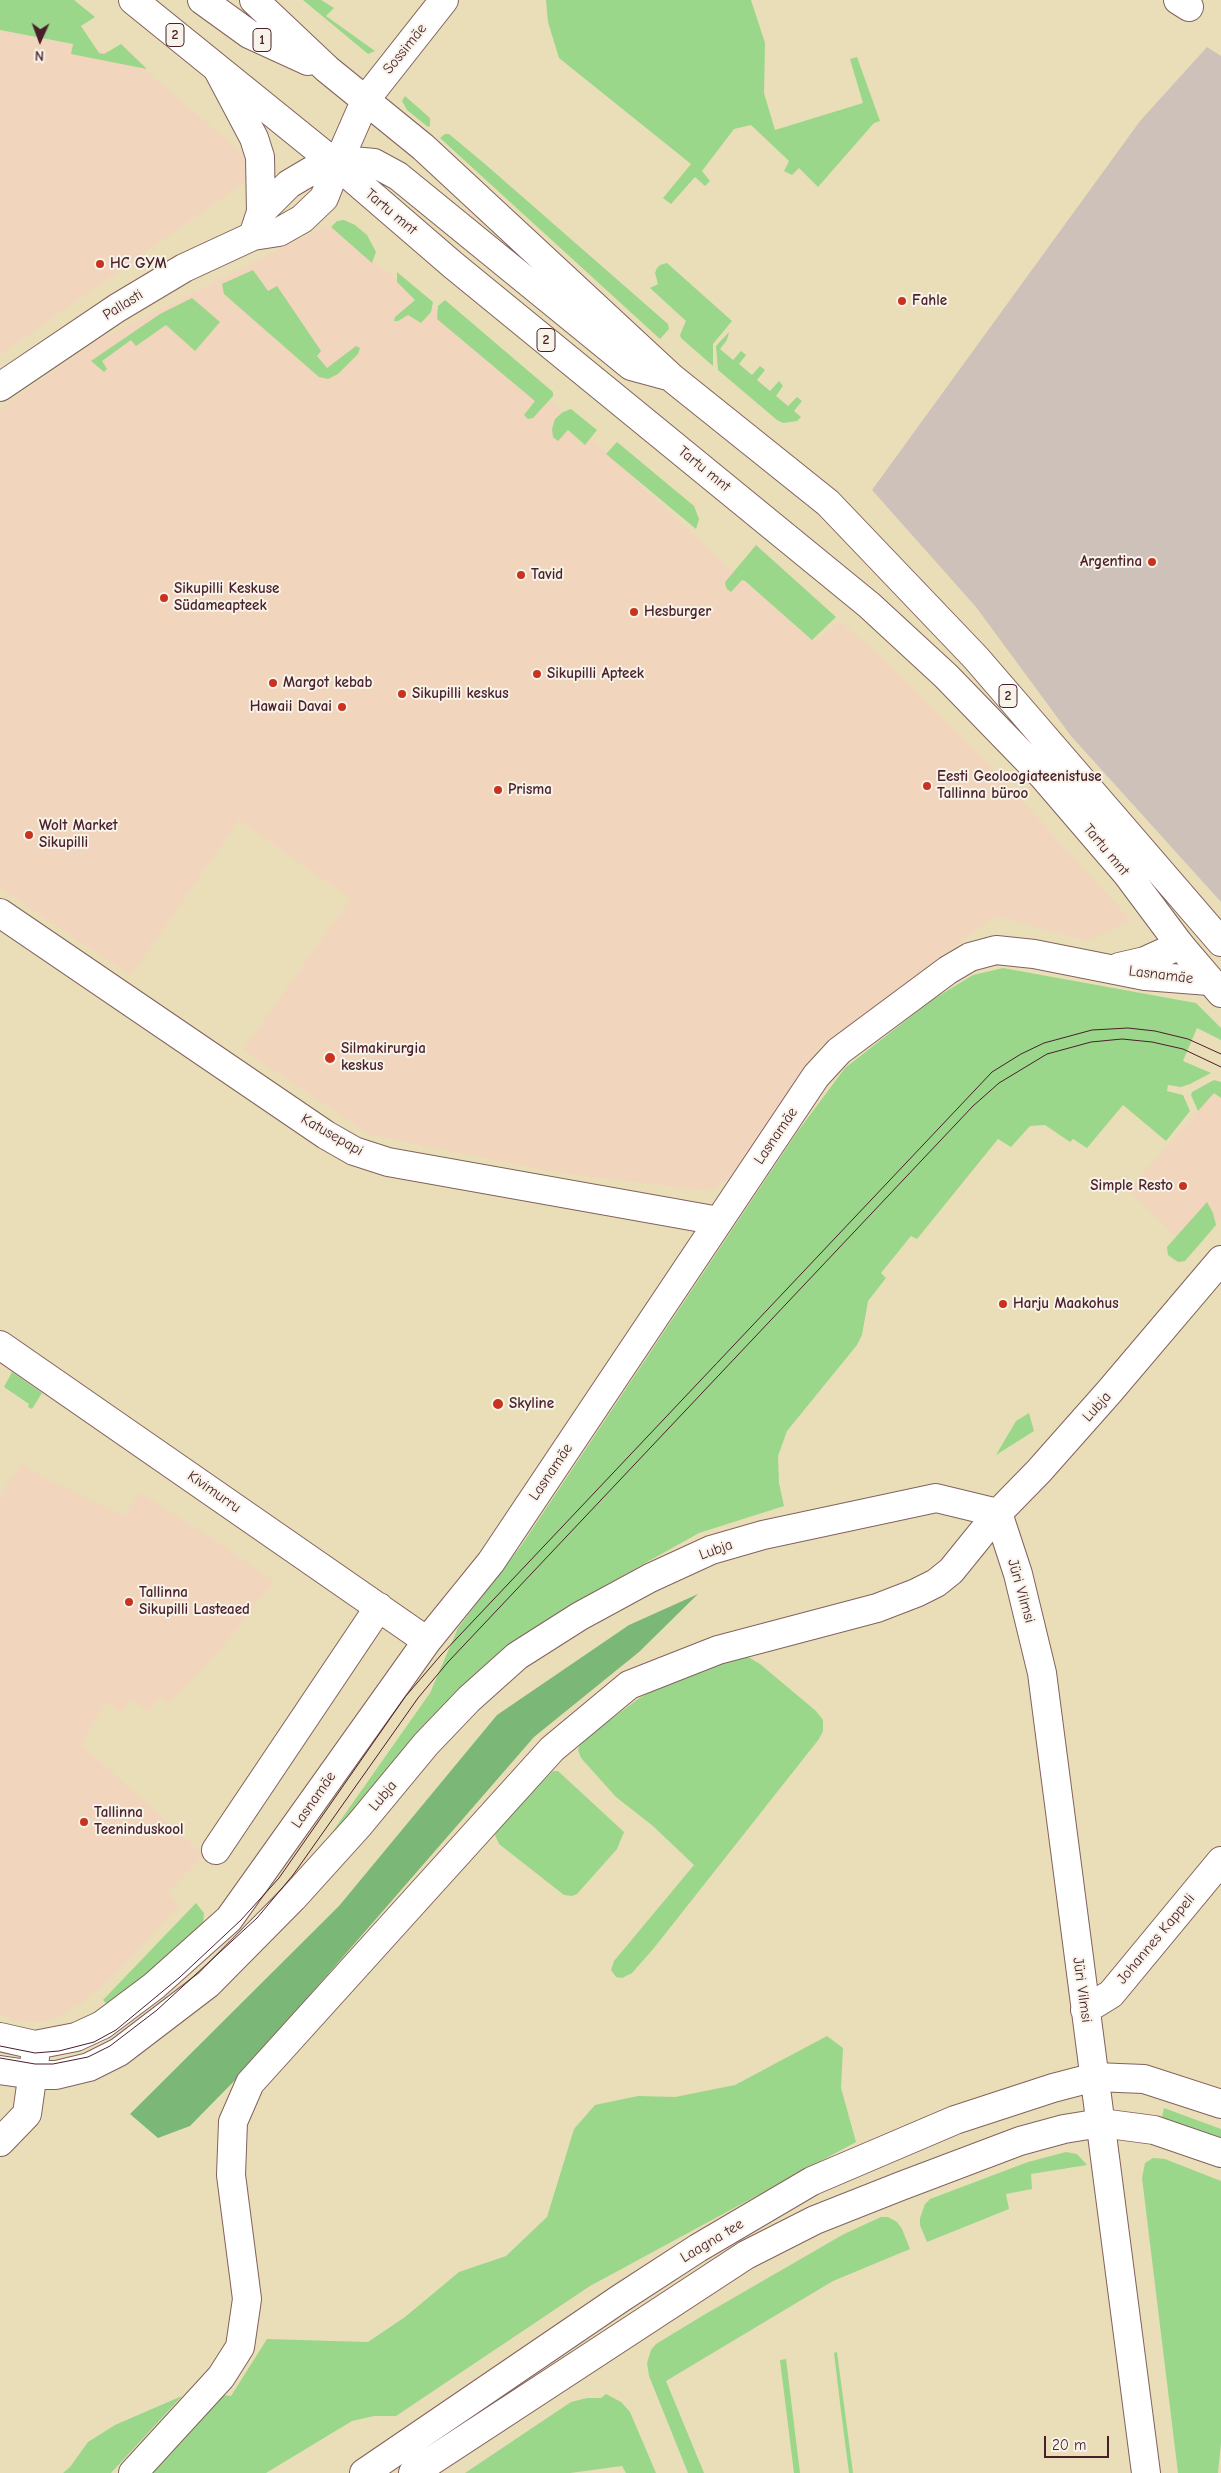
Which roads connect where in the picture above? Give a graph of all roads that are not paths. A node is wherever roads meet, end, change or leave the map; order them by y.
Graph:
1 (133, 0) edge
2 (202, 0) edge
3 (254, 0) edge
4 (444, 0) edge
5 (327, 69) junction
6 (218, 70) junction
7 (366, 99) junction
8 (337, 165) junction
9 (257, 224) junction
10 (672, 378) junction
11 (0, 388) edge
12 (1127, 874) junction
13 (0, 913) edge
14 (1219, 936) edge
15 (1180, 945) junction
16 (1113, 968) junction
17 (1217, 980) edge
18 (719, 1221) junction
19 (1221, 1260) edge
20 (0, 1345) edge
21 (998, 1512) junction
22 (379, 1607) junction
23 (427, 1641) junction
24 (216, 1850) dead end
25 (1221, 1861) edge
26 (275, 1915) junction
27 (229, 1919) junction
28 (1085, 2010) junction
29 (0, 2037) edge
30 (35, 2045) junction
31 (0, 2070) edge
32 (34, 2075) junction
33 (1094, 2077) junction
34 (1221, 2104) edge
35 (1101, 2123) junction
36 (0, 2142) edge
37 (1221, 2153) edge
38 (133, 2473) edge
39 (364, 2473) edge
40 (414, 2473) edge
41 (1146, 2473) edge

1 - 6 street, Tartu mnt / 2
2 - 5 street, 1
3 - 5 street, Tartu mnt / 2
4 - 7 street, Sossimäe
5 - 7 street, Tartu mnt / 2
6 - 8 street, Tartu mnt / 2
6 - 9 street
7 - 8 street, Sossimäe
7 - 10 street, Tartu mnt / 2
8 - 9 street
8 - 10 street
8 - 12 street, Tartu mnt / 2
9 - 11 street, Pallasti
10 - 14 street, Tartu mnt / 2
12 - 14 street
12 - 15 street, Tartu mnt / 2
13 - 18 street, Katusepapi
15 - 16 street, Lasnamäe
15 - 17 street, Tartu mnt / 2
16 - 17 street, Lasnamäe
16 - 18 street, Lasnamäe
18 - 23 street, Lasnamäe
19 - 21 street, Lubja
20 - 22 street, Kivimurru
21 - 26 street, Lubja
21 - 28 street, Jüri Vilmsi
21 - 38 street
22 - 23 street, Kivimurru
22 - 24 street
23 - 27 street, Lasnamäe
25 - 28 street, Johannes Kappeli
26 - 27 street
26 - 32 street
27 - 30 street, Lasnamäe
28 - 33 street, Jüri Vilmsi
29 - 30 street
30 - 32 street
31 - 32 street
32 - 36 street
33 - 34 street, Laagna tee
33 - 35 street, Jüri Vilmsi
33 - 39 street, Laagna tee
35 - 37 street, Laagna tee
35 - 40 street, Laagna tee
35 - 41 street, Jüri Vilmsi

